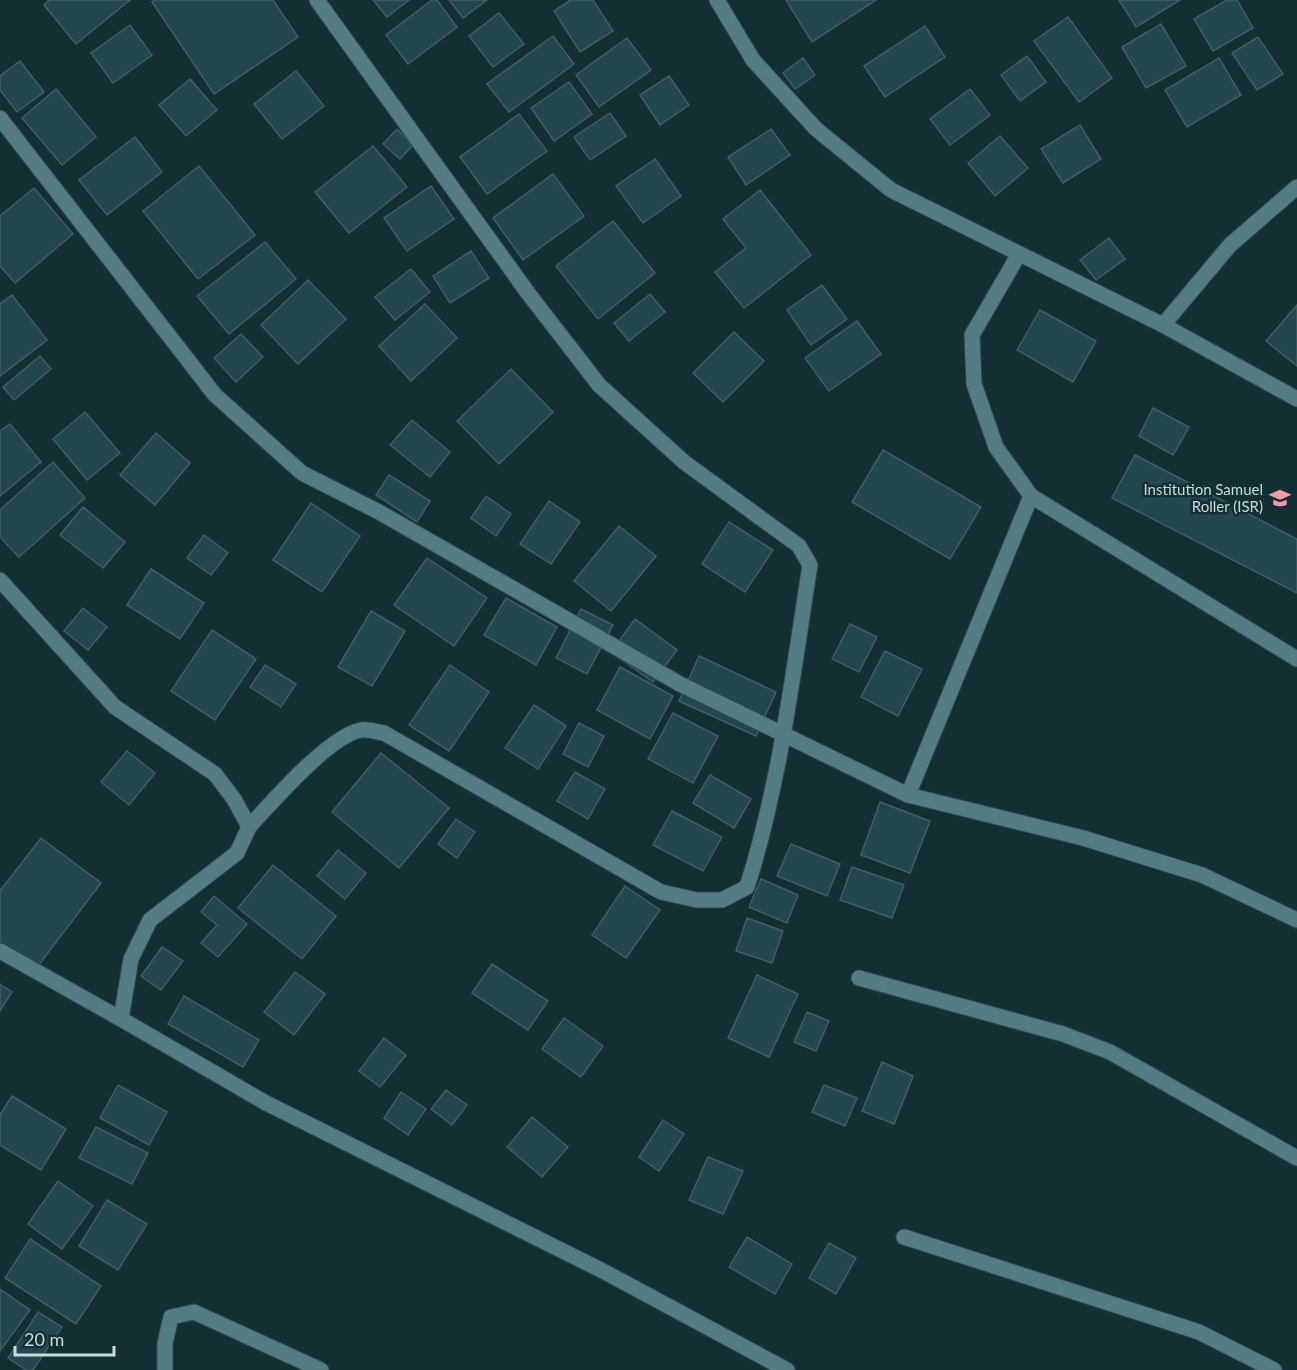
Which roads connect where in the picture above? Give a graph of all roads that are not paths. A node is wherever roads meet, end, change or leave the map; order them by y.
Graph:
1 (317, 0) edge
2 (717, 0) edge
3 (0, 118) edge
4 (1297, 187) edge
5 (1019, 254) junction
6 (1163, 325) junction
7 (1297, 399) edge
8 (1032, 496) junction
9 (0, 580) edge
10 (1297, 659) edge
11 (783, 734) junction
12 (908, 795) junction
13 (249, 827) junction
14 (1297, 920) edge
15 (0, 951) edge
16 (859, 978) dead end
17 (122, 1019) junction
18 (1297, 1158) edge
19 (904, 1237) dead end
20 (165, 1370) edge
21 (321, 1370) edge
22 (787, 1370) edge
23 (1274, 1370) edge

1 - 11 street
2 - 5 street
3 - 11 street
4 - 6 street
5 - 6 street
5 - 8 street
6 - 7 street
8 - 10 street
8 - 12 street
9 - 13 street
11 - 12 street
11 - 13 street
12 - 14 street
13 - 17 street
15 - 17 street
16 - 18 street
17 - 22 street
19 - 23 street
20 - 21 street

